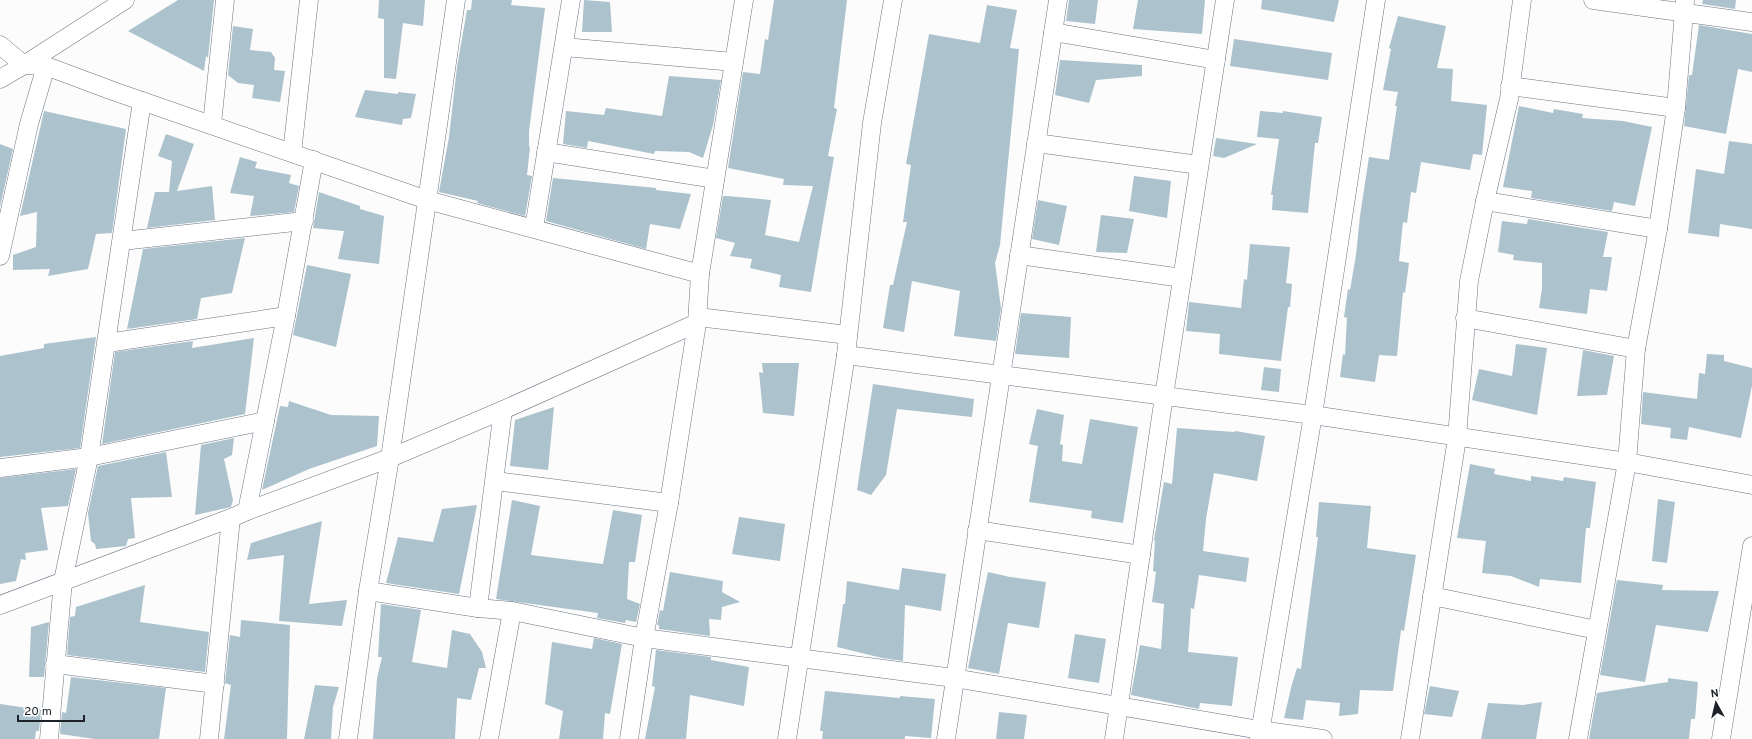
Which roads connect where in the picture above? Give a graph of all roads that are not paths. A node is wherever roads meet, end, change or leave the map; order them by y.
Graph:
1 (125, 0) edge
2 (225, 0) edge
3 (309, 0) edge
4 (456, 0) edge
5 (571, 0) edge
6 (744, 0) edge
7 (893, 0) edge
8 (1058, 0) edge
9 (1225, 0) edge
10 (1376, 0) edge
11 (1522, 0) edge
12 (1593, 0) edge
13 (1684, 6) edge
14 (1752, 22) edge
15 (1053, 32) junction
16 (0, 45) edge
17 (564, 47) junction
18 (1216, 60) junction
19 (734, 62) junction
20 (24, 65) junction
21 (46, 66) junction
22 (0, 79) edge
23 (1510, 86) junction
24 (142, 101) junction
25 (1676, 108) junction
26 (212, 124) junction
27 (1036, 143) junction
28 (546, 152) junction
29 (292, 153) junction
30 (314, 160) junction
31 (1199, 165) junction
32 (715, 179) junction
33 (427, 200) junction
34 (1485, 201) junction
35 (304, 221) junction
36 (534, 228) junction
37 (1658, 229) junction
38 (122, 241) junction
39 (1019, 255) junction
40 (0, 256) edge
41 (700, 274) junction
42 (1182, 278) junction
43 (286, 316) junction
44 (1465, 318) junction
45 (697, 320) junction
46 (848, 336) junction
47 (107, 343) junction
48 (1636, 349) junction
49 (846, 355) junction
50 (1000, 375) junction
51 (1164, 396) junction
52 (503, 410) junction
53 (1313, 415) junction
54 (265, 422) junction
55 (1457, 438) junction
56 (90, 456) junction
57 (390, 458) junction
58 (1627, 462) junction
59 (0, 468) edge
60 (495, 481) junction
61 (1752, 486) edge
62 (669, 503) junction
63 (247, 510) junction
64 (231, 518) junction
65 (977, 530) junction
66 (1752, 546) edge
67 (1141, 555) junction
68 (63, 582) junction
69 (368, 591) junction
70 (1432, 596) junction
71 (0, 605) edge
72 (478, 608) junction
73 (512, 611) junction
74 (1597, 630) junction
75 (644, 638) junction
76 (800, 658) junction
77 (55, 664) junction
78 (954, 678) junction
79 (215, 684) junction
80 (1119, 706) junction
81 (1259, 734) edge
82 (49, 739) edge
83 (209, 739) edge
84 (348, 739) edge
85 (489, 739) edge
86 (629, 739) edge
87 (787, 739) edge
88 (946, 739) edge
89 (1114, 739) edge
90 (1323, 739) edge
91 (1410, 739) edge
92 (1578, 739) edge
93 (1722, 739) edge

1 - 20 street
2 - 26 street
3 - 29 street
4 - 33 street
5 - 17 street
6 - 19 street
7 - 46 street
8 - 15 street
9 - 18 street
10 - 53 street
11 - 23 street
12 - 13 street
13 - 14 street
13 - 25 street
15 - 18 street
15 - 27 street
16 - 20 street
17 - 19 street
17 - 28 street
18 - 31 street
19 - 32 street
20 - 21 street
20 - 22 street
21 - 24 street
21 - 40 street
23 - 25 street
23 - 34 street
24 - 26 street
24 - 38 street
25 - 37 street
26 - 29 street
27 - 31 street
27 - 39 street
28 - 32 street
28 - 36 street
29 - 30 street
30 - 33 street
30 - 35 street
31 - 42 street
32 - 41 street
33 - 36 street
33 - 57 street
34 - 37 street
34 - 44 street
35 - 38 street
35 - 43 street
36 - 41 street
37 - 48 street
38 - 47 street
39 - 42 street
39 - 50 street
41 - 45 street
42 - 51 street
43 - 47 street
43 - 54 street
44 - 48 street
44 - 55 street
45 - 46 street
45 - 52 street
45 - 62 street
46 - 49 street
47 - 56 street
48 - 58 street
49 - 50 street
49 - 76 street
50 - 51 street
50 - 65 street
51 - 53 street
51 - 67 street
52 - 57 street
52 - 60 street
53 - 55 street
53 - 81 street
54 - 56 street
54 - 63 street
55 - 58 street
55 - 70 street
56 - 59 street
56 - 68 street
57 - 63 street
57 - 69 street
58 - 61 street
58 - 74 street
60 - 62 street
60 - 72 street
62 - 75 street
63 - 64 street
64 - 68 street
64 - 79 street
65 - 67 street
65 - 78 street
66 - 93 street
67 - 80 street
68 - 71 street
68 - 77 street
69 - 72 street
69 - 84 street
70 - 74 street
70 - 91 street
72 - 73 street
73 - 75 street
73 - 85 street
74 - 92 street
75 - 76 street
75 - 86 street
76 - 78 street
76 - 87 street
77 - 79 street
77 - 82 street
78 - 80 street
78 - 88 street
79 - 83 street
80 - 81 street
80 - 89 street
81 - 90 street

